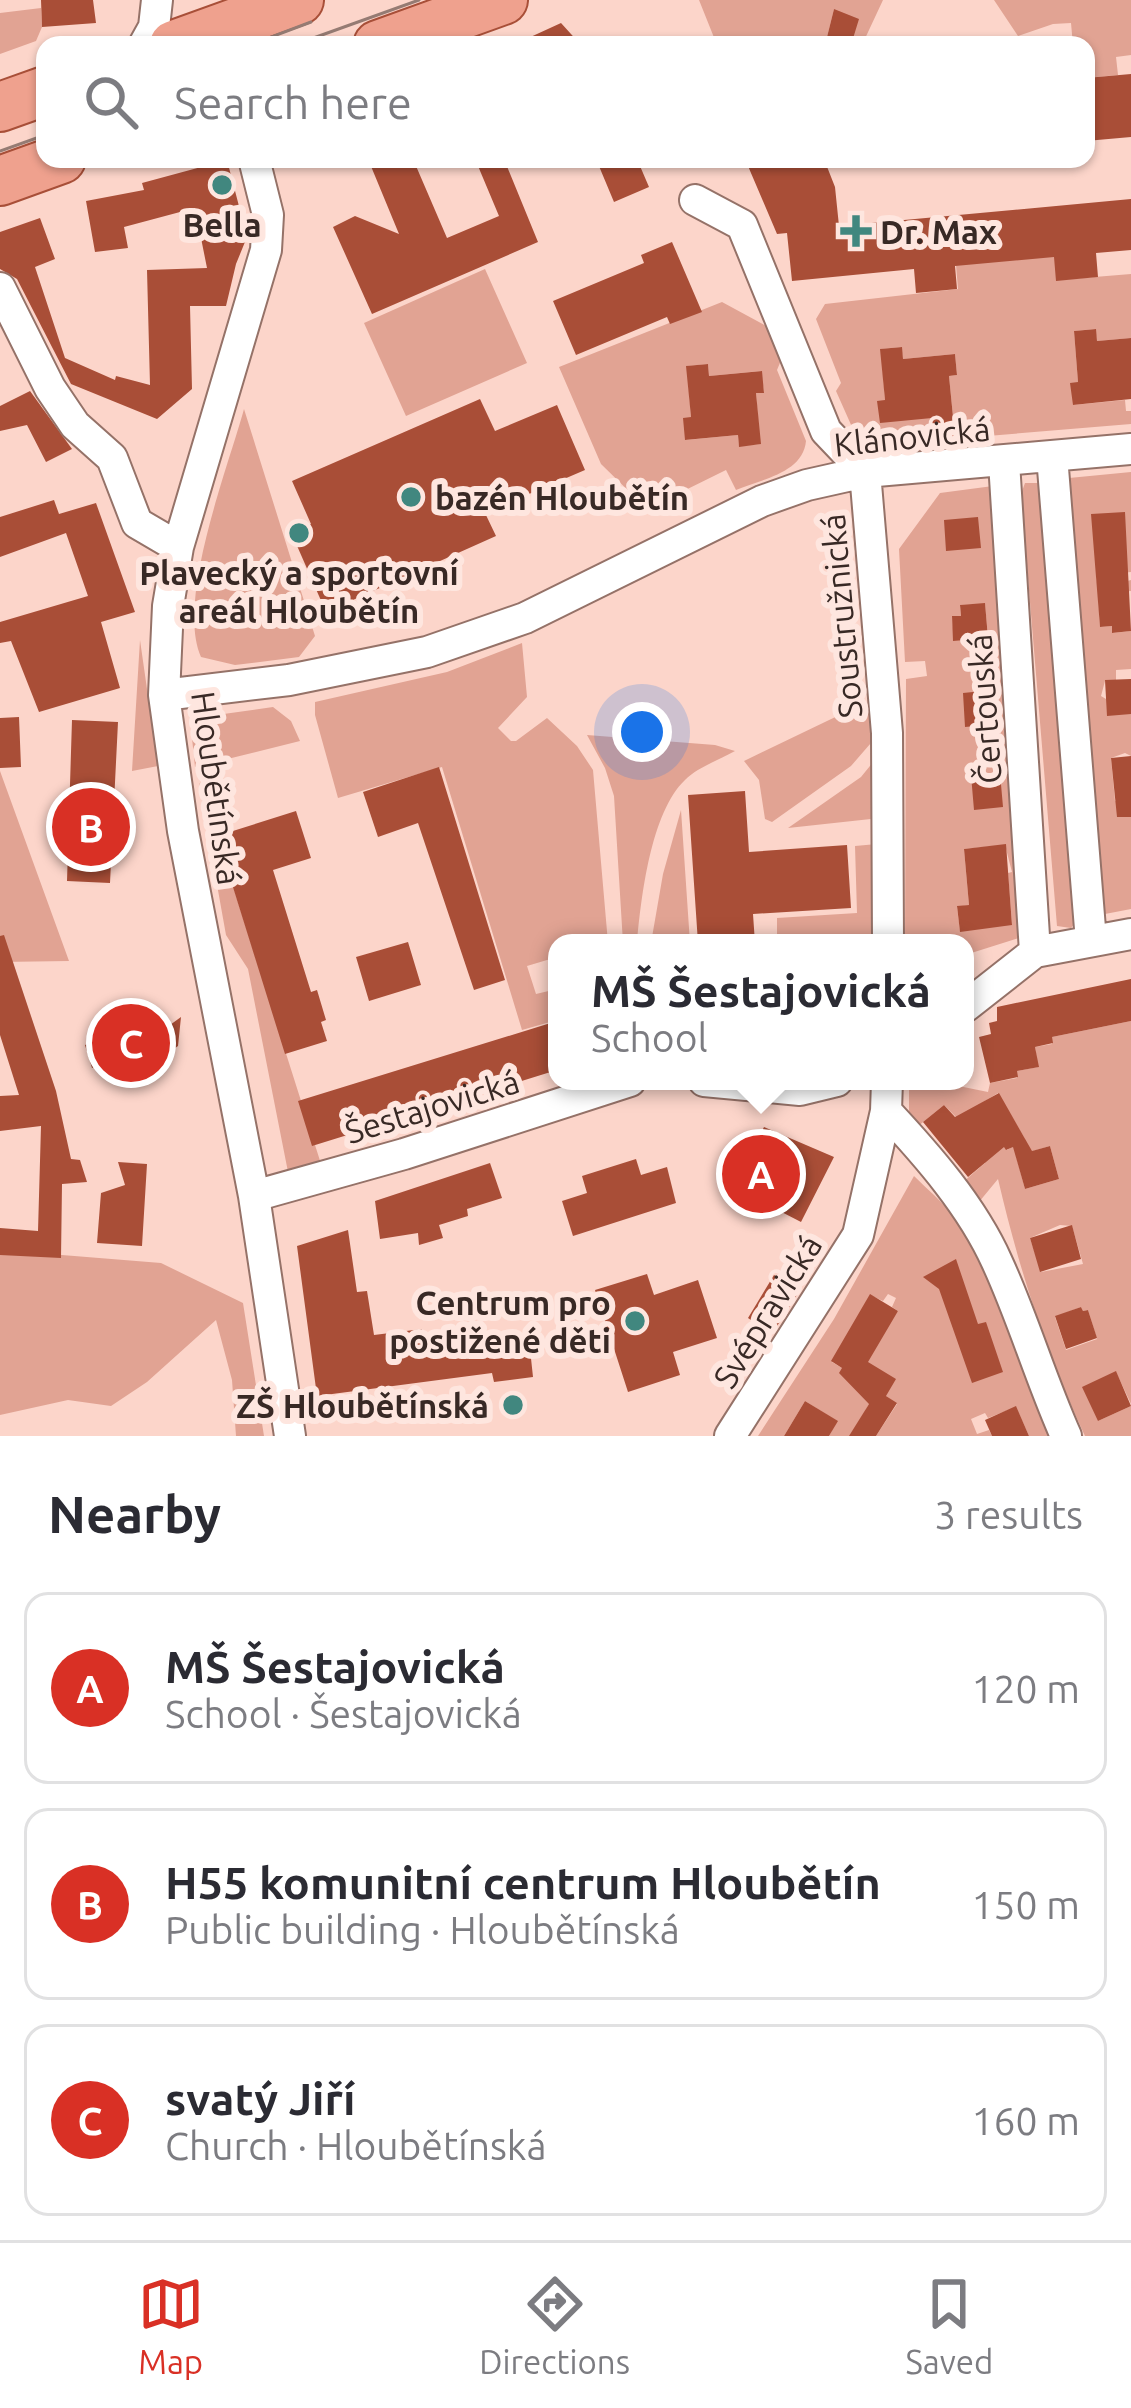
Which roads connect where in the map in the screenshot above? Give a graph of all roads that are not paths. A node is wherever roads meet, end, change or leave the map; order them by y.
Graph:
1 (157, 0) edge
2 (299, 0) edge
3 (503, 0) edge
4 (149, 36) edge
5 (209, 36) edge
6 (403, 36) edge
7 (36, 94) edge
8 (0, 107) edge
9 (36, 168) edge
10 (256, 168) edge
11 (0, 181) edge
12 (695, 200) dead end
13 (0, 288) edge
14 (1131, 448) edge
15 (1052, 456) junction
16 (1004, 462) junction
17 (865, 472) junction
18 (178, 547) junction
19 (164, 695) junction
20 (888, 934) edge
21 (1131, 934) edge
22 (1091, 941) junction
23 (1035, 952) junction
24 (974, 1000) edge
25 (602, 1090) edge
26 (886, 1096) edge
27 (254, 1196) junction
28 (290, 1436) edge
29 (730, 1436) edge
30 (1066, 1436) edge

1 - 4 street
2 - 5 main road
3 - 6 main road
7 - 8 main road
9 - 11 main road
10 - 18 street, Hloubětínská
12 - 17 street, Soustružnická
13 - 18 street
14 - 15 street, Klánovická
15 - 16 street, Klánovická
15 - 22 street
16 - 17 street, Klánovická
16 - 23 street, Čertouská
17 - 19 street, Klánovická
17 - 20 street, Soustružnická
18 - 19 street, Hloubětínská
19 - 27 street, Hloubětínská
21 - 22 street
22 - 23 street
23 - 24 street
25 - 27 street, Šestajovická
26 - 29 street, Svépravická
26 - 30 street
27 - 28 street, Hloubětínská

